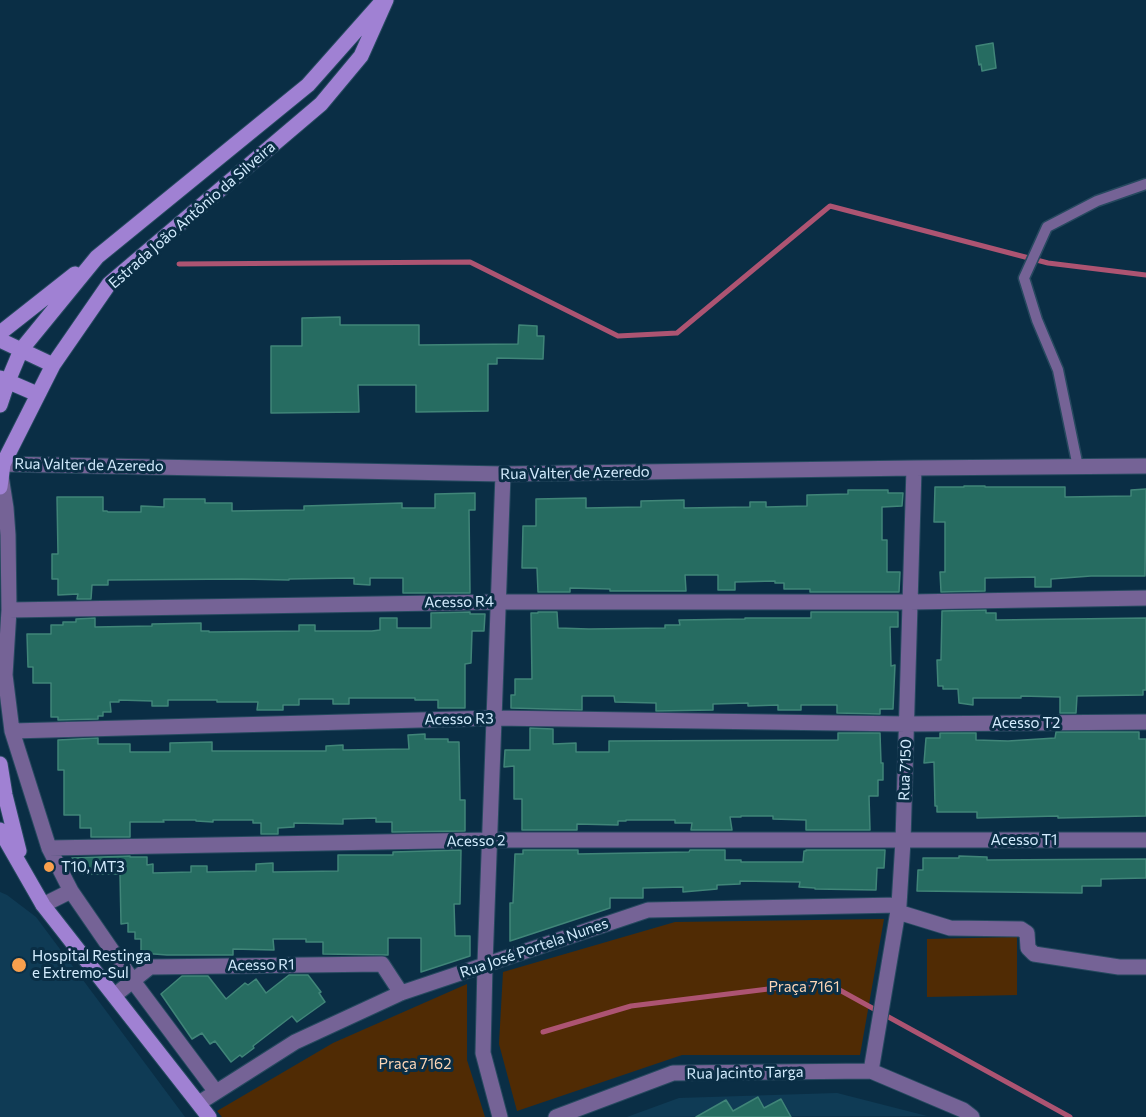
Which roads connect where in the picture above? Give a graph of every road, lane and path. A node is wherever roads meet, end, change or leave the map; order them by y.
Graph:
1 (384, 0) edge
2 (1146, 184) edge
3 (97, 257) junction
4 (0, 333) edge
5 (0, 340) edge
6 (21, 351) junction
7 (53, 365) junction
8 (4, 380) edge
9 (37, 394) junction
10 (0, 405) edge
11 (1146, 466) edge
12 (1078, 467) junction
13 (914, 468) junction
14 (503, 474) junction
15 (1, 476) edge
16 (1146, 598) edge
17 (499, 602) junction
18 (910, 602) junction
19 (9, 610) junction
20 (2, 675) edge
21 (494, 718) junction
22 (1146, 722) edge
23 (906, 723) junction
24 (12, 731) junction
25 (0, 764) edge
26 (0, 830) edge
27 (490, 840) junction
28 (1146, 840) edge
29 (903, 841) junction
30 (50, 848) junction
31 (25, 871) junction
32 (71, 891) junction
33 (43, 905) junction
34 (898, 908) junction
35 (485, 964) junction
36 (1146, 967) edge
37 (133, 981) junction
38 (401, 993) junction
39 (115, 995) junction
40 (871, 1071) junction
41 (216, 1092) junction
42 (199, 1103) junction
43 (209, 1117) edge
44 (500, 1117) edge
45 (556, 1117) edge
46 (972, 1117) edge

1 - 3 main road, Estrada João Antônio da Silveira
1 - 7 main road, Estrada João Antônio da Silveira
2 - 12 lane
3 - 4 main road
3 - 6 main road, Estrada João Antônio da Silveira
5 - 6 main road
6 - 7 main road
6 - 8 main road, Estrada João Antônio da Silveira
7 - 9 main road, Estrada João Antônio da Silveira
8 - 9 main road
8 - 10 main road, Estrada João Antônio da Silveira
9 - 15 main road, Estrada João Antônio da Silveira
11 - 12 street, Rua Valter de Azeredo
12 - 13 street, Rua Valter de Azeredo
13 - 14 street, Rua Valter de Azeredo
13 - 18 street, Rua 7150
14 - 15 street, Rua Valter de Azeredo
14 - 17 street
15 - 19 street
16 - 18 street, Acesso R4
17 - 18 street, Acesso R4
17 - 19 street, Acesso R4
17 - 21 street
18 - 23 street, Rua 7150
19 - 20 street
20 - 24 street
21 - 23 street, Acesso R3
21 - 24 street, Acesso R3
21 - 27 street
22 - 23 street, Acesso T2
23 - 29 street, Rua 7150
24 - 30 street
25 - 31 main road
26 - 31 main road
27 - 29 street, Acesso 2
27 - 30 street, Acesso 2
27 - 35 street
28 - 29 street, Acesso T1
29 - 34 street, Rua 7150
30 - 32 street
31 - 33 main road
32 - 33 street
32 - 37 street
33 - 39 main road
34 - 35 street, Rua José Portela Nunes
34 - 36 street, Rua José Portela Nunes
34 - 40 street, Rua 7150
35 - 38 street, Rua José Portela Nunes
35 - 44 street
37 - 38 street, Acesso R1
37 - 39 street, Acesso R1
37 - 41 street
38 - 41 street, Rua José Portela Nunes
39 - 42 main road
40 - 45 street, Rua Jacinto Targa
40 - 46 street
41 - 42 street, Rua José Portela Nunes
42 - 43 main road

